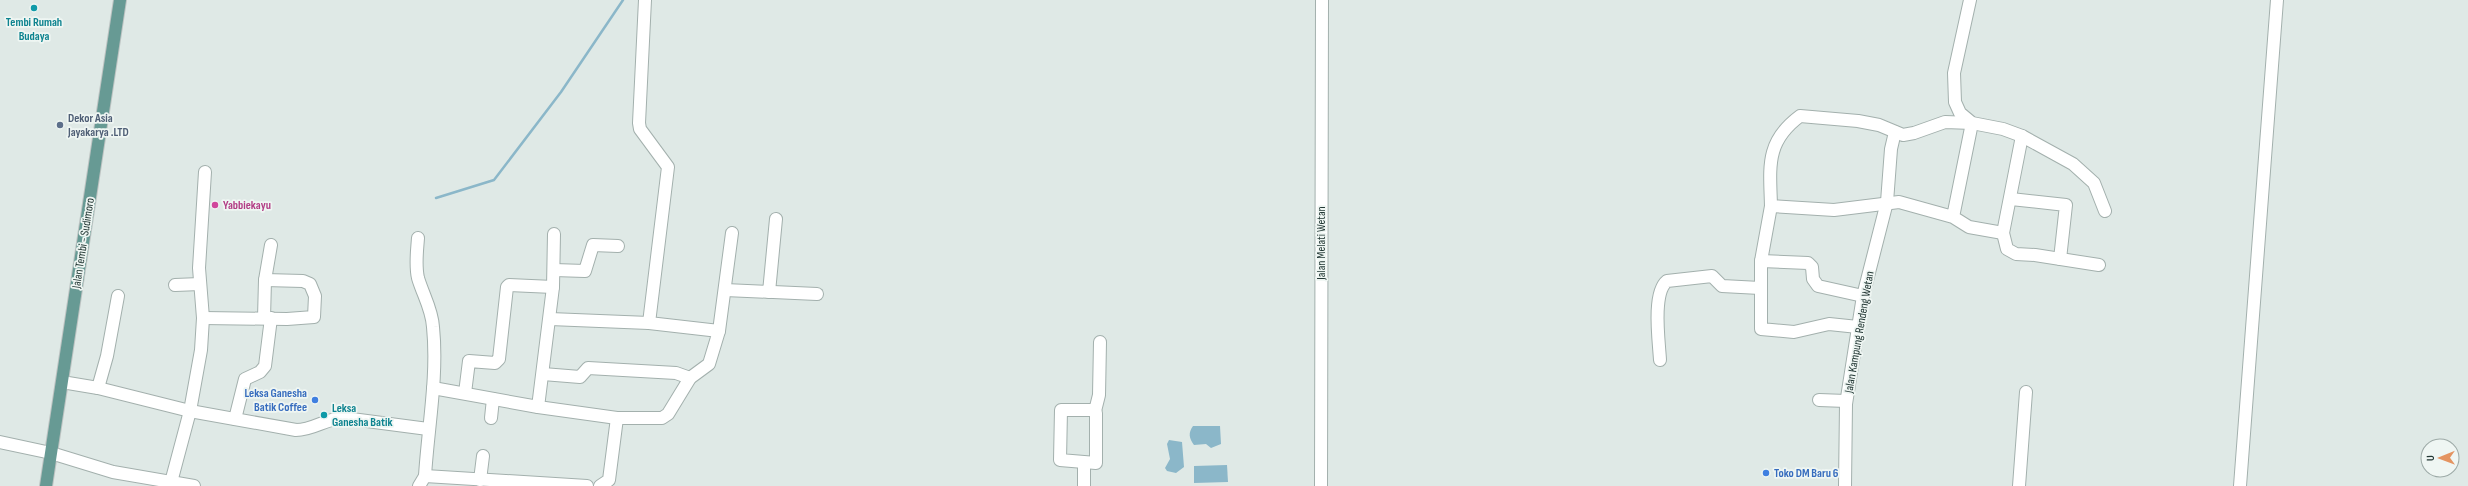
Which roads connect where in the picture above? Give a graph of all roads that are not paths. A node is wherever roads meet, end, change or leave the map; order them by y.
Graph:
1 (120, 0) edge
2 (645, 0) edge
3 (1322, 0) edge
4 (1970, 0) edge
5 (2276, 0) edge
6 (1972, 124) junction
7 (1895, 132) junction
8 (2022, 136) junction
9 (205, 172) dead end
10 (2011, 199) junction
11 (1887, 202) junction
12 (1771, 206) junction
13 (2105, 211) dead end
14 (1953, 217) junction
15 (776, 219) dead end
16 (732, 233) dead end
17 (2003, 233) junction
18 (554, 234) dead end
19 (418, 238) dead end
20 (271, 245) dead end
21 (618, 246) dead end
22 (2060, 259) junction
23 (1761, 261) junction
24 (2099, 265) dead end
25 (554, 270) junction
26 (265, 280) junction
27 (200, 284) junction
28 (175, 285) dead end
29 (553, 287) junction
30 (1760, 288) junction
31 (725, 290) junction
32 (769, 292) junction
33 (817, 294) dead end
34 (118, 296) dead end
35 (1863, 296) junction
36 (203, 318) junction
37 (268, 318) junction
38 (550, 319) junction
39 (649, 322) junction
40 (1858, 327) junction
41 (719, 331) junction
42 (1100, 342) dead end
43 (1660, 360) dead end
44 (543, 374) junction
45 (690, 378) junction
46 (62, 382) junction
47 (98, 388) junction
48 (433, 388) junction
49 (2026, 392) dead end
50 (465, 393) junction
51 (493, 399) junction
52 (1820, 400) dead end
53 (1846, 401) junction
54 (538, 407) junction
55 (190, 411) junction
56 (1095, 411) junction
57 (491, 418) dead end
58 (617, 418) junction
59 (235, 419) junction
60 (428, 429) junction
61 (0, 442) edge
62 (51, 453) junction
63 (483, 456) dead end
64 (1084, 463) junction
65 (480, 480) junction
66 (422, 481) edge
67 (171, 484) edge
68 (46, 486) edge
69 (194, 486) edge
70 (587, 486) edge
71 (600, 486) edge
72 (1084, 486) edge
73 (1321, 486) edge
74 (1845, 486) edge
75 (2019, 486) edge
76 (2240, 486) edge

1 - 46 main road, Jalan Tembi - Sudimoro
2 - 39 street
3 - 73 street, Jalan Melati Wetan
4 - 6 street
5 - 76 street
6 - 7 street
6 - 8 street
6 - 14 street
7 - 11 street, Jalan Kampung Rendeng Wetan
7 - 12 street
8 - 10 street
8 - 13 street
9 - 27 street
10 - 17 street
10 - 22 street
11 - 12 street
11 - 14 street
11 - 35 street, Jalan Kampung Rendeng Wetan
12 - 23 street
14 - 17 street
15 - 32 street
16 - 31 street
17 - 22 street
18 - 25 street
19 - 48 street
20 - 26 street
21 - 25 street
22 - 24 street
23 - 30 street
23 - 35 street
25 - 29 street
26 - 37 street
26 - 37 street
27 - 28 street
27 - 36 street
29 - 38 street
29 - 50 street
30 - 40 street
30 - 43 street
31 - 32 street
31 - 41 street
32 - 33 street
34 - 47 street
35 - 40 street, Jalan Kampung Rendeng Wetan
36 - 37 street
36 - 55 street
37 - 59 street
38 - 39 street
38 - 44 street
39 - 41 street
40 - 53 street, Jalan Kampung Rendeng Wetan
41 - 45 street
42 - 56 street
44 - 45 street
44 - 54 street
45 - 58 street
46 - 47 street
46 - 62 main road, Jalan Tembi - Sudimoro
47 - 55 street
48 - 50 street
48 - 60 street
49 - 75 street
50 - 51 street
51 - 54 street
51 - 57 street
52 - 53 street
53 - 74 street, Jalan Kampung Rendeng Wetan
54 - 58 street
55 - 59 street
55 - 67 street
56 - 64 street
56 - 64 street
58 - 71 street
59 - 60 street
60 - 66 street
61 - 62 street
62 - 67 street
62 - 68 main road, Jalan Tembi - Sudimoro
63 - 65 street
64 - 72 street
65 - 66 street
65 - 70 street
67 - 69 street

